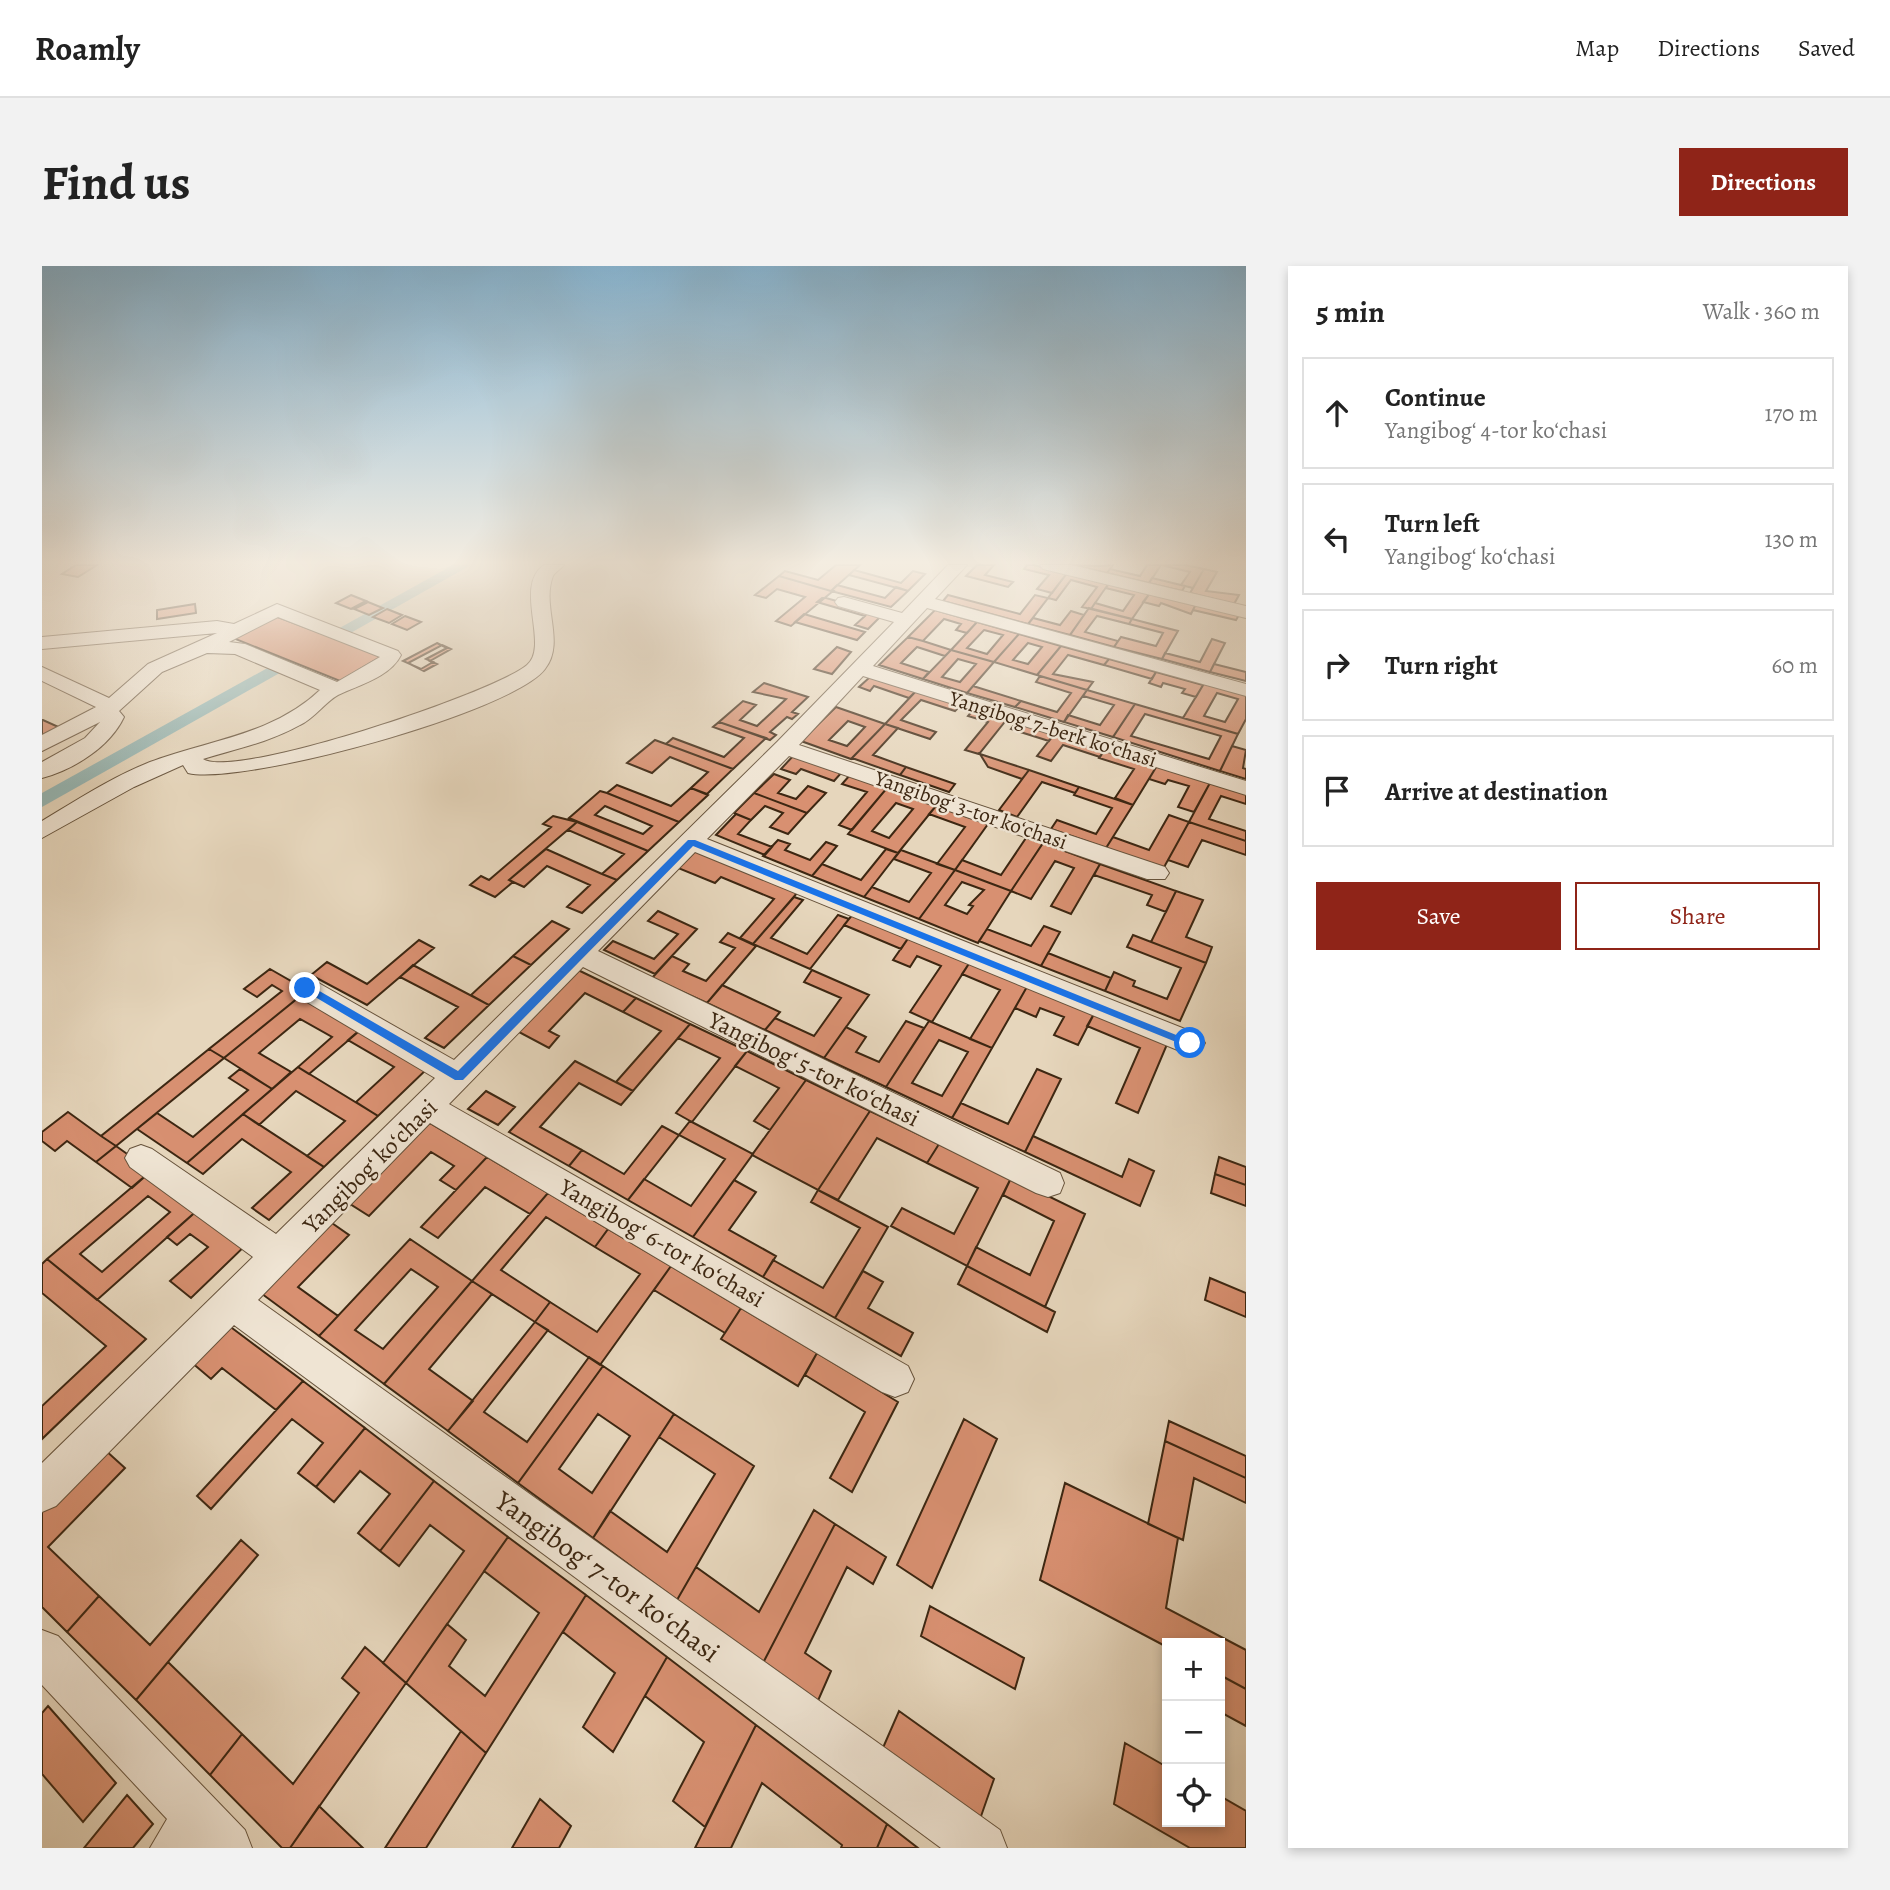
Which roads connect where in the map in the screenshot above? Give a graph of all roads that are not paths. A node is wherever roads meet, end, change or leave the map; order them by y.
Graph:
1 (88, 639) edge
2 (218, 639) edge
3 (350, 639) edge
4 (545, 639) edge
5 (889, 639) edge
6 (1032, 639) edge
7 (42, 643) edge
8 (204, 646) junction
9 (860, 669) junction
10 (42, 673) edge
11 (1246, 690) edge
12 (330, 691) junction
13 (110, 708) junction
14 (42, 744) edge
15 (786, 747) junction
16 (190, 755) junction
17 (42, 771) edge
18 (1246, 788) edge
19 (42, 831) edge
20 (692, 842) junction
21 (1156, 873) dead end
22 (580, 954) junction
23 (305, 988) dead end
24 (1190, 1043) dead end
25 (459, 1077) junction
26 (429, 1107) junction
27 (141, 1158) dead end
28 (1048, 1183) dead end
29 (280, 1257) junction
30 (234, 1304) junction
31 (895, 1379) dead end
32 (42, 1492) edge
33 (42, 1652) edge
34 (200, 1838) edge
35 (982, 1848) edge

1 - 7 street
2 - 8 street
3 - 12 street
4 - 16 street
5 - 9 street, Yangibogʻ koʻchasi
6 - 11 street
8 - 12 street
8 - 13 street
9 - 15 street, Yangibogʻ koʻchasi
9 - 18 street, Yangibogʻ 7-berk koʻchasi
10 - 13 street
12 - 16 street
13 - 14 street
13 - 17 street
15 - 20 street, Yangibogʻ koʻchasi
15 - 21 street, Yangibogʻ 3-tor koʻchasi
16 - 19 street
20 - 22 street, Yangibogʻ koʻchasi
20 - 24 street
22 - 25 street, Yangibogʻ koʻchasi
22 - 28 street, Yangibogʻ 5-tor koʻchasi
23 - 25 street
25 - 26 street, Yangibogʻ koʻchasi
26 - 29 street, Yangibogʻ koʻchasi
26 - 31 street, Yangibogʻ 6-tor koʻchasi
27 - 29 street
29 - 30 street, Yangibogʻ koʻchasi
30 - 32 street, Yangibogʻ koʻchasi
30 - 35 street, Yangibogʻ 7-tor koʻchasi
33 - 34 street

